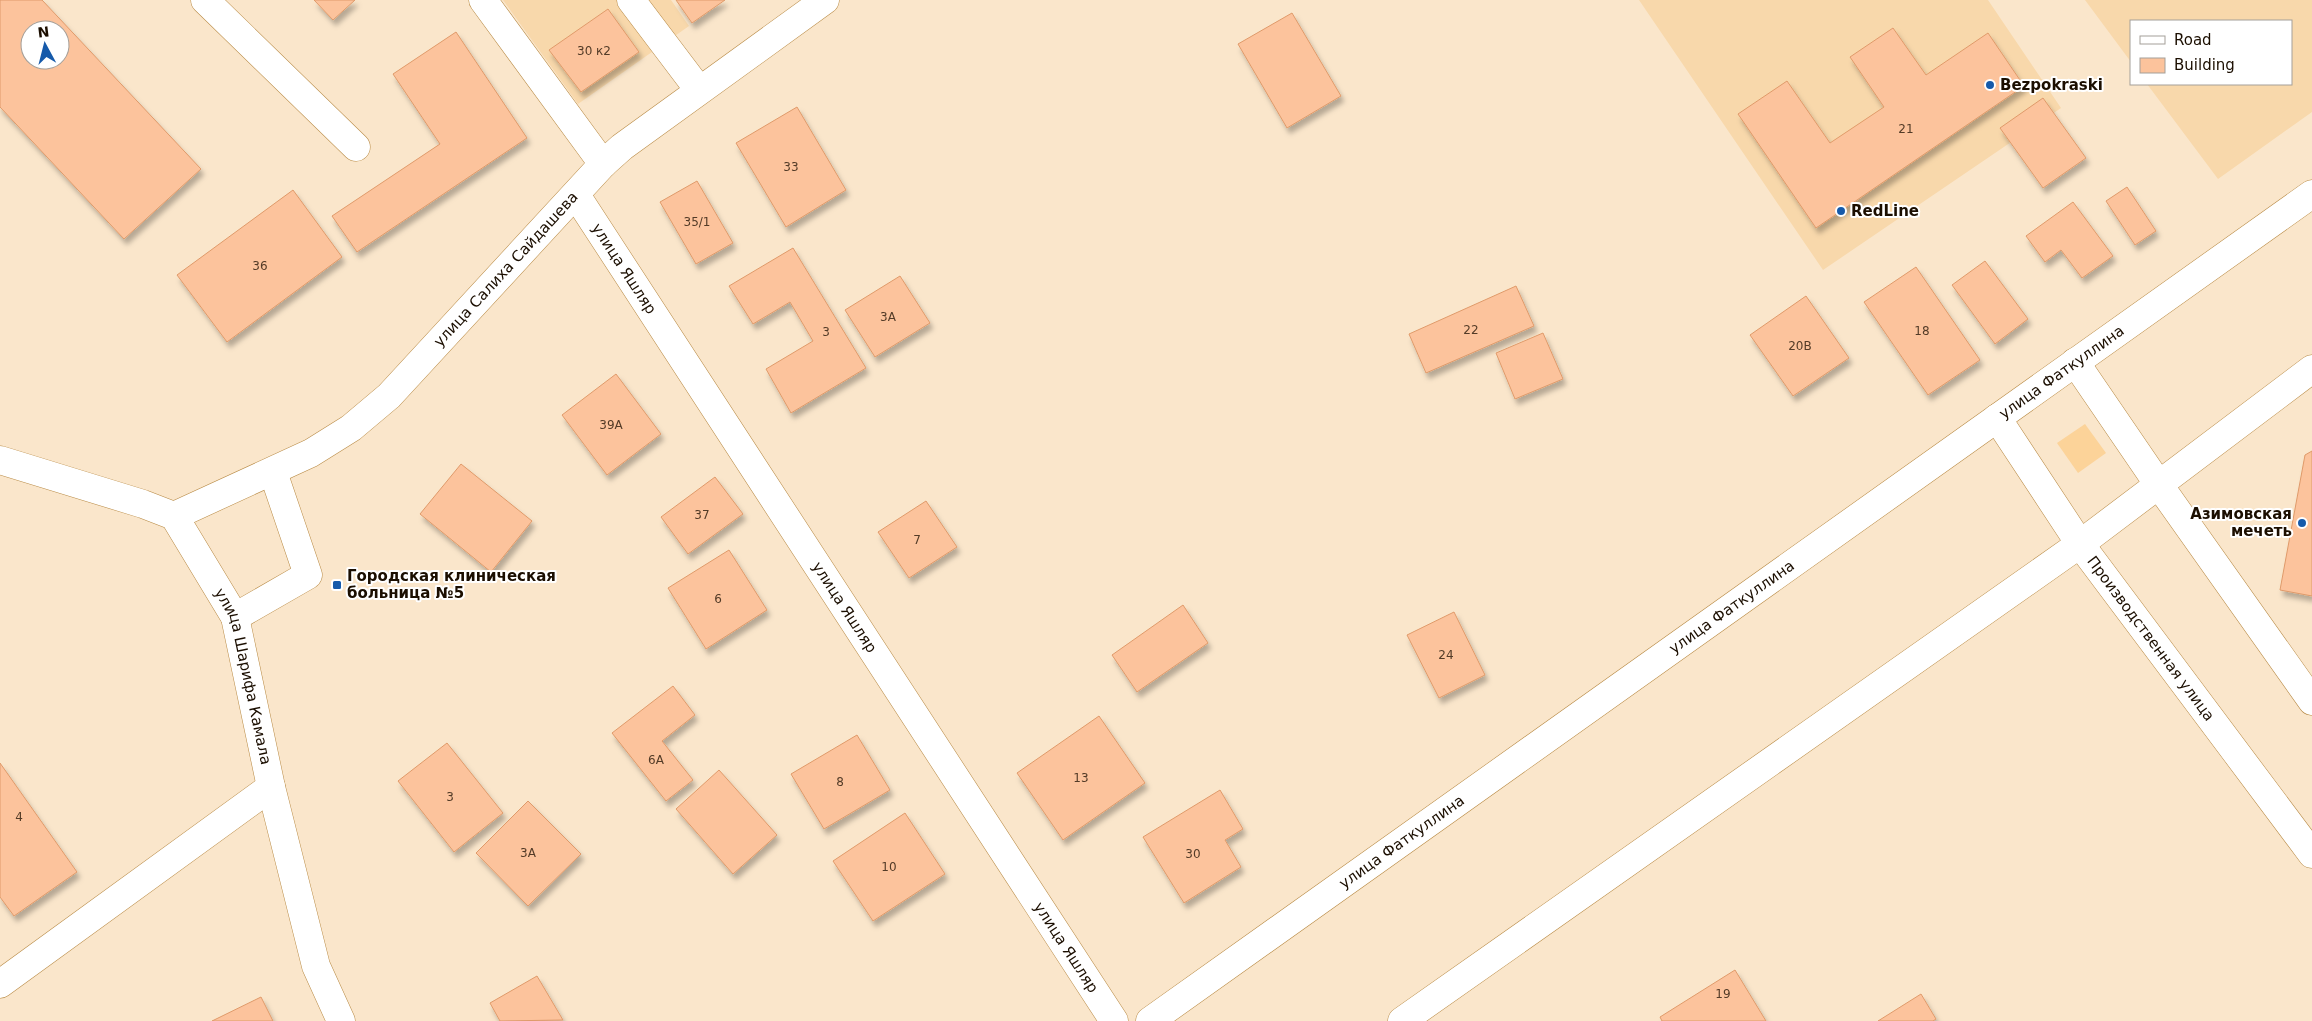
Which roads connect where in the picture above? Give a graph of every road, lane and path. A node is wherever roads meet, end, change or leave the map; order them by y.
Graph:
1 (206, 0) edge
2 (483, 0) edge
3 (631, 0) edge
4 (824, 0) edge
5 (699, 90) junction
6 (356, 147) dead end
7 (603, 164) junction
8 (2312, 194) edge
9 (576, 196) junction
10 (2076, 362) junction
11 (2312, 369) edge
12 (1997, 418) junction
13 (0, 460) edge
14 (273, 472) junction
15 (2159, 485) junction
16 (174, 516) junction
17 (2080, 544) junction
18 (235, 617) junction
19 (2312, 701) edge
20 (270, 787) junction
21 (2312, 854) edge
22 (0, 984) edge
23 (341, 1021) edge
24 (1114, 1021) edge
25 (1150, 1021) edge
26 (1402, 1021) edge

1 - 6 street
2 - 7 street
3 - 5 street
4 - 5 street, улица Салиха Сайдашева
5 - 7 street, улица Салиха Сайдашева
7 - 9 street, улица Салиха Сайдашева
8 - 10 street, улица Фаткуллина
9 - 14 street, улица Салиха Сайдашева
9 - 24 street, улица Яшляр
10 - 12 street, улица Фаткуллина
10 - 15 street
11 - 15 street
12 - 17 street, Производственная улица
12 - 25 street, улица Фаткуллина
13 - 16 street
14 - 16 street, улица Салиха Сайдашева
14 - 18 street
15 - 17 street
15 - 19 street
16 - 18 street, улица Шарифа Камала
17 - 21 street, Производственная улица
17 - 26 street
18 - 20 street, улица Шарифа Камала
20 - 22 street
20 - 23 street, улица Шарифа Камала

